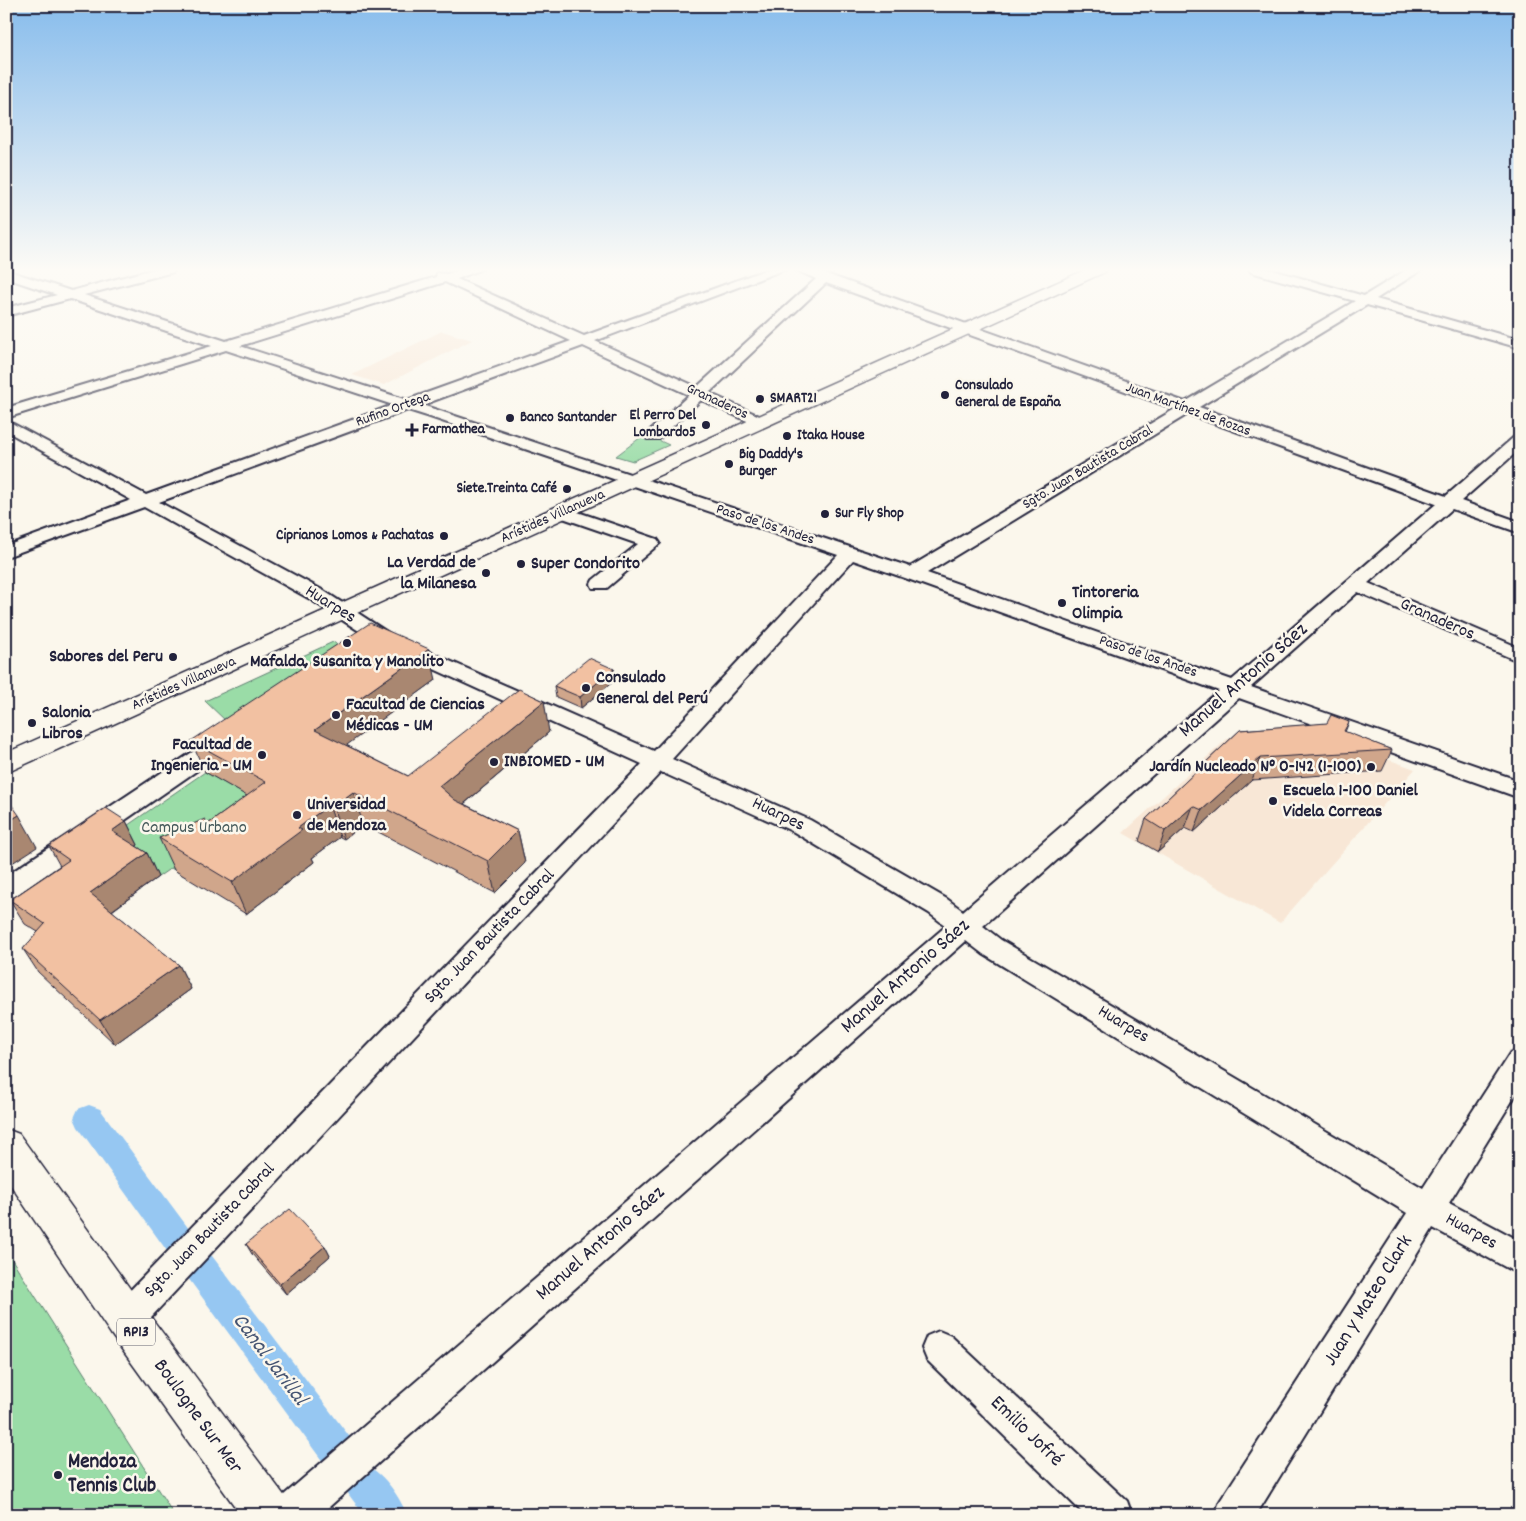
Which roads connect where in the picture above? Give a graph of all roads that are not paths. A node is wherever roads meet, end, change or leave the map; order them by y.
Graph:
1 (207, 340) edge
2 (245, 340) edge
3 (584, 340) joint
4 (756, 340) edge
5 (944, 340) edge
6 (994, 340) edge
7 (1300, 340) edge
8 (1506, 340) edge
9 (1520, 344) edge
10 (225, 346) junction
11 (698, 393) junction
12 (408, 405) junction
13 (1185, 409) junction
14 (6, 414) edge
15 (761, 422) junction
16 (6, 425) edge
17 (653, 436) dead end
18 (1520, 440) edge
19 (632, 481) junction
20 (145, 501) junction
21 (1448, 503) junction
22 (563, 512) junction
23 (1520, 528) edge
24 (6, 552) edge
25 (850, 553) junction
26 (912, 574) junction
27 (600, 584) dead end
28 (1355, 584) junction
29 (343, 612) junction
30 (1520, 656) edge
31 (1236, 688) junction
32 (241, 729) edge
33 (657, 762) junction
34 (6, 764) edge
35 (1520, 790) edge
36 (6, 889) edge
37 (965, 926) junction
38 (1520, 1062) edge
39 (6, 1146) edge
40 (1428, 1208) junction
41 (1520, 1259) edge
42 (126, 1319) junction
43 (939, 1348) dead end
44 (269, 1515) edge
45 (291, 1515) edge
46 (1113, 1515) edge
47 (1234, 1515) edge

1 - 10 street, Paso de los Andes
2 - 10 street
3 - 11 street, Granaderos
3 - 12 street, Rufino Ortega
4 - 11 street
5 - 15 main road, Arístides Villanueva
6 - 13 street, Juan Martínez de Rozas
7 - 13 street, Sgto. Juan Bautista Cabral
8 - 9 street
10 - 12 street, Paso de los Andes
10 - 14 street
11 - 15 street, Granaderos
11 - 17 street
12 - 19 street, Paso de los Andes
12 - 20 street, Rufino Ortega
13 - 21 street, Juan Martínez de Rozas
13 - 26 street, Sgto. Juan Bautista Cabral
15 - 19 main road, Arístides Villanueva
16 - 20 street, Huarpes
18 - 21 street, Manuel Antonio Sáez
19 - 22 main road, Arístides Villanueva
19 - 25 street, Paso de los Andes
20 - 24 street, Rufino Ortega
20 - 29 street, Huarpes
21 - 23 street, Juan Martínez de Rozas
21 - 28 street, Manuel Antonio Sáez
22 - 27 street
22 - 29 main road, Arístides Villanueva
25 - 26 street, Paso de los Andes
25 - 33 street, Sgto. Juan Bautista Cabral
26 - 31 street, Paso de los Andes
28 - 30 street, Granaderos
28 - 31 street, Manuel Antonio Sáez
29 - 33 street, Huarpes
29 - 34 main road, Arístides Villanueva
31 - 35 street, Paso de los Andes
31 - 37 street, Manuel Antonio Sáez
32 - 36 street
33 - 37 street, Huarpes
33 - 42 street, Sgto. Juan Bautista Cabral
37 - 40 street, Huarpes
37 - 45 street, Manuel Antonio Sáez
38 - 40 street, Juan y Mateo Clark
39 - 42 main road, Boulogne Sur Mer / RP13
40 - 41 street, Huarpes
40 - 47 street, Juan y Mateo Clark
42 - 44 main road, Boulogne Sur Mer / RP13
43 - 46 street, Emilio Jofré

